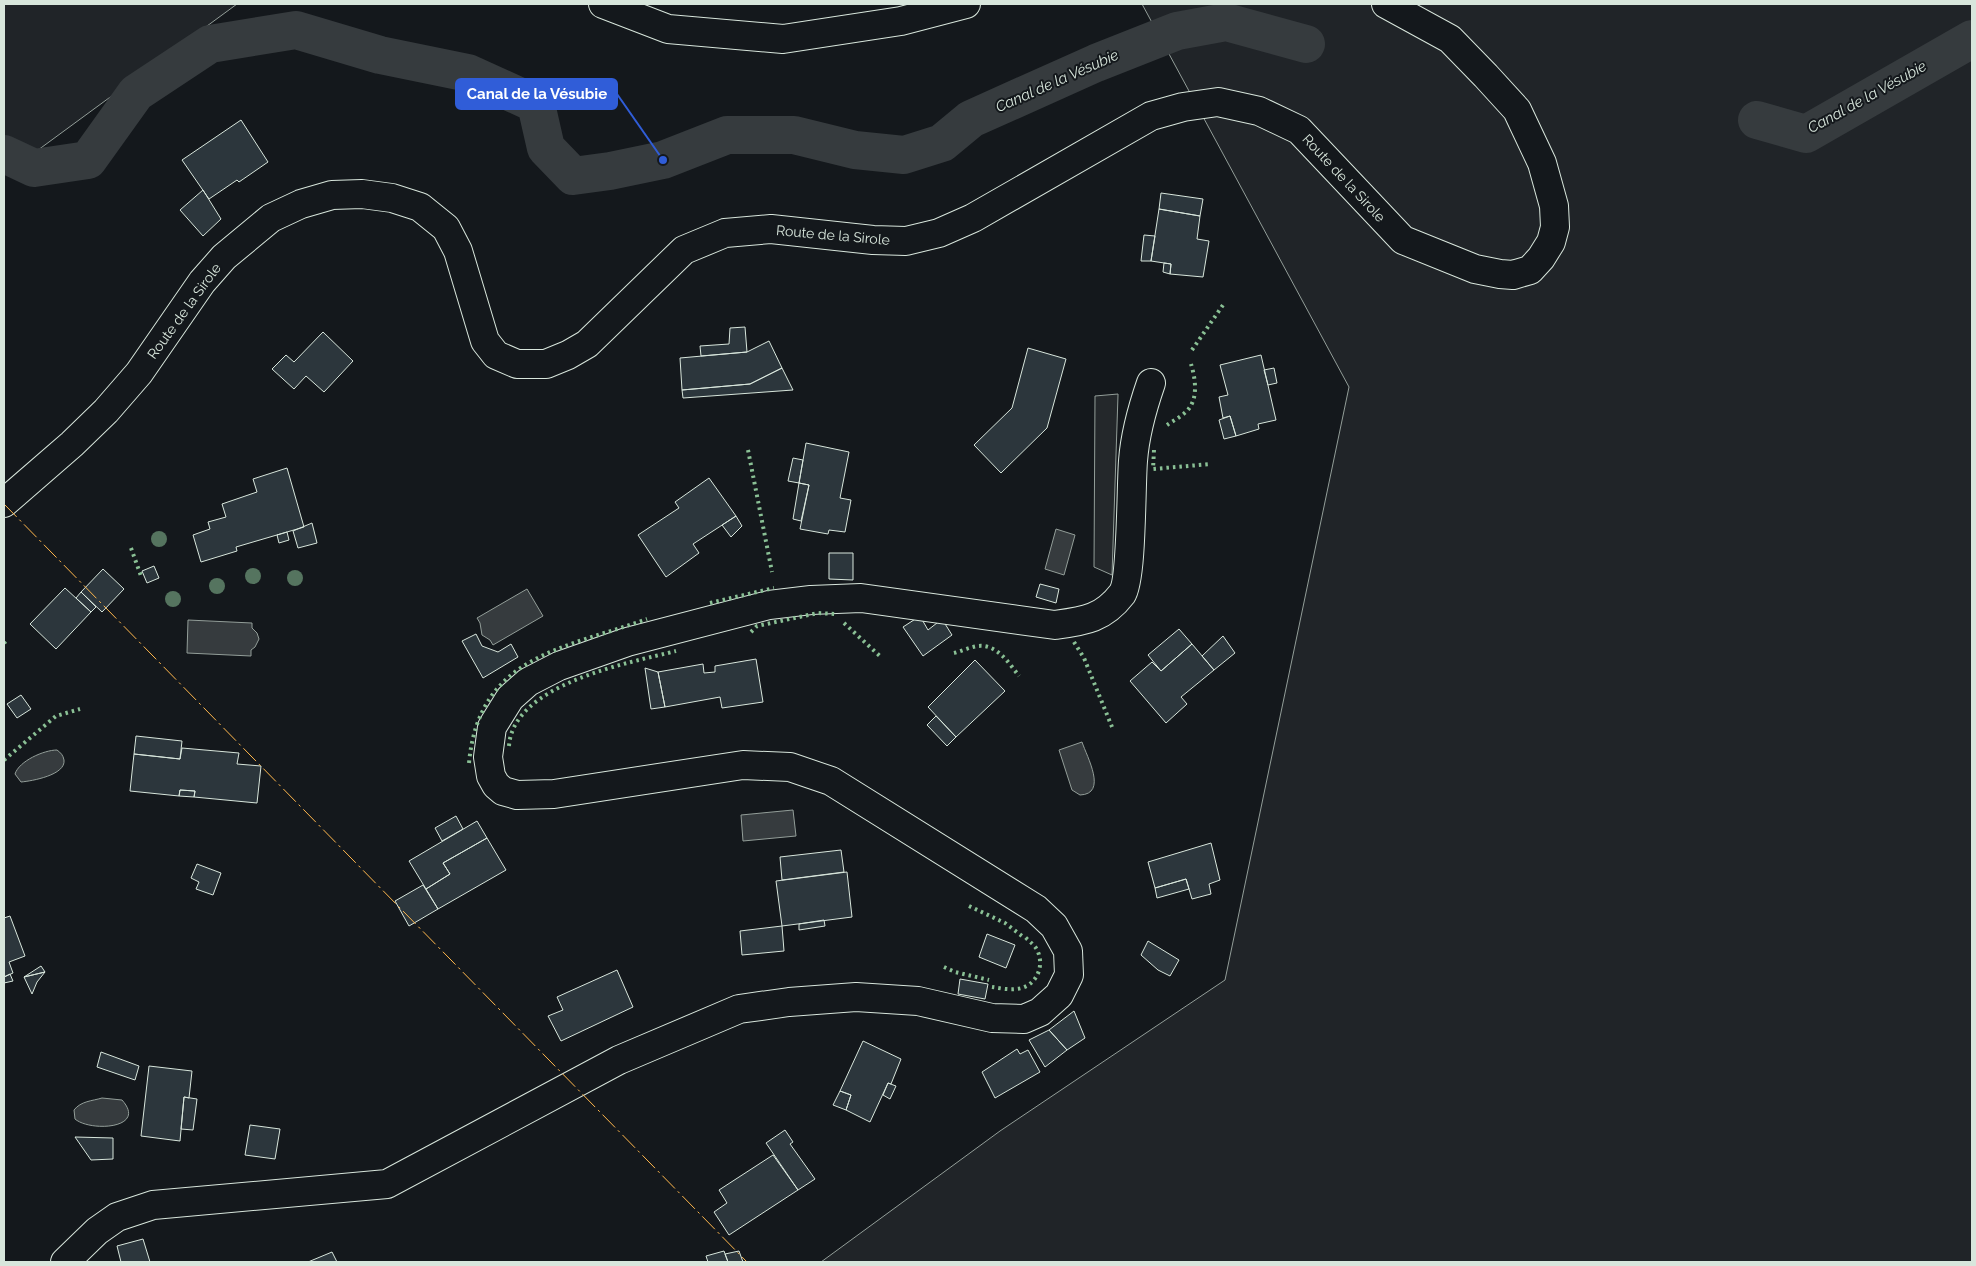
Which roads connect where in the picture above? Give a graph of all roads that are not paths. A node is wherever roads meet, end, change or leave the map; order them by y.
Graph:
1 (603, 4) edge
2 (966, 4) edge
3 (1386, 4) edge
4 (1151, 383) dead end
5 (4, 503) edge
6 (65, 1262) edge

1 - 2 street
3 - 5 street, Route de la Sirole
4 - 6 street

